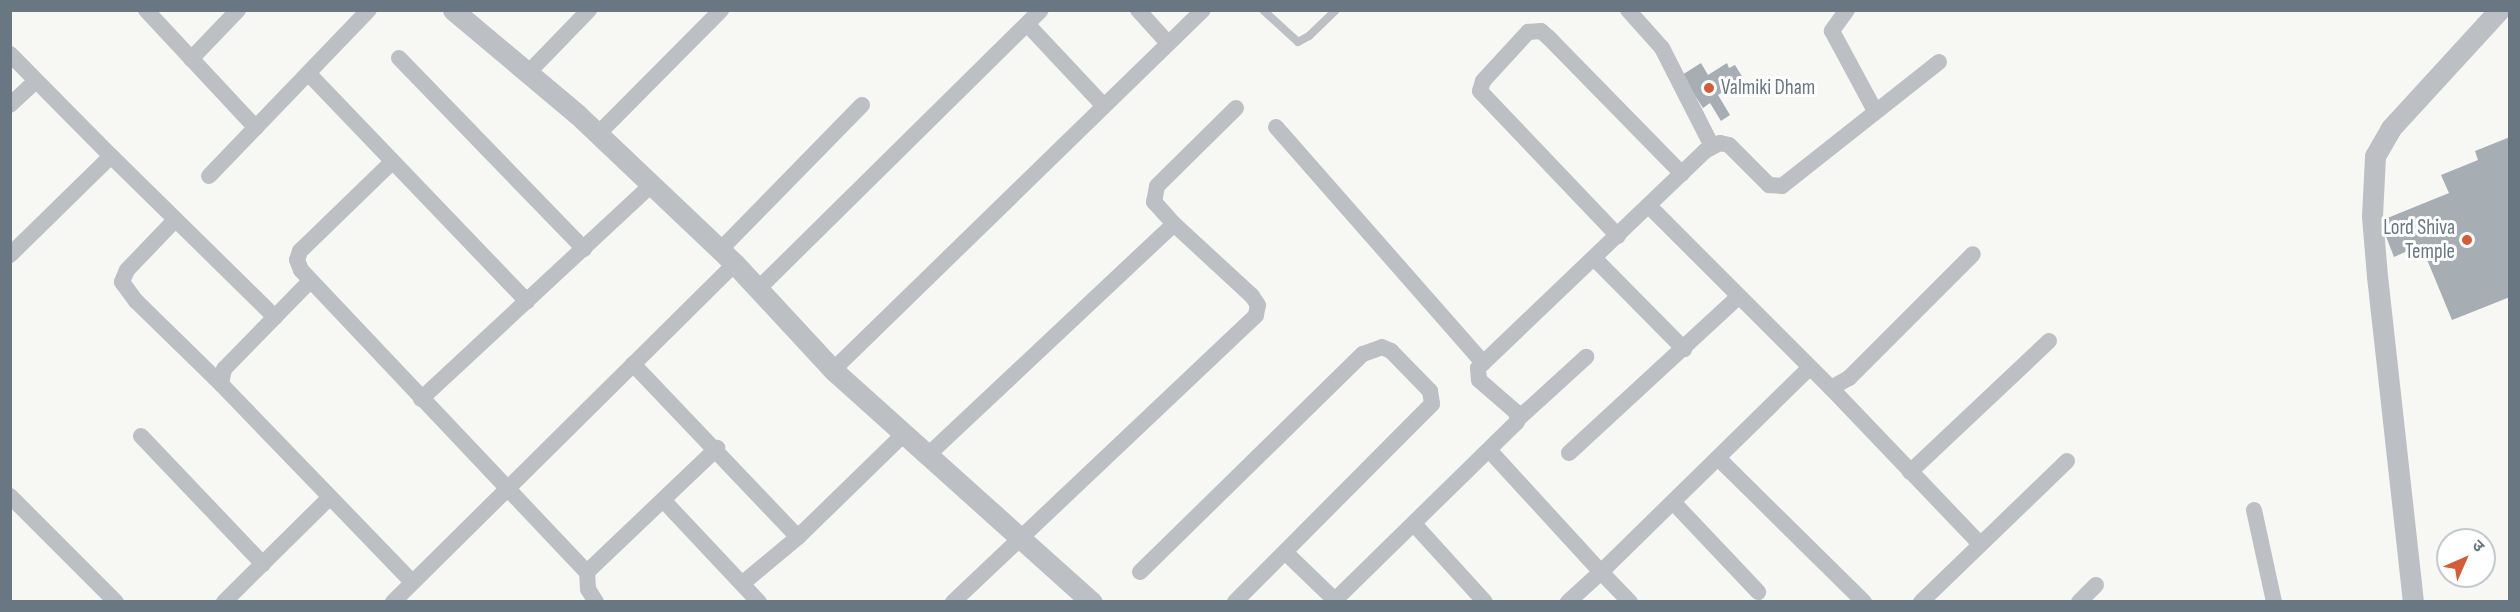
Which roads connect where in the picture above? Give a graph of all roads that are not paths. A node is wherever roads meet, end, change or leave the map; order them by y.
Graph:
1 (146, 10) edge
2 (238, 10) edge
3 (369, 10) edge
4 (453, 10) edge
5 (589, 10) edge
6 (721, 10) edge
7 (1041, 10) edge
8 (1138, 10) edge
9 (1203, 10) edge
10 (1263, 10) edge
11 (1336, 10) edge
12 (1628, 10) edge
13 (1847, 10) edge
14 (2499, 10) edge
15 (1027, 24) junction
16 (1167, 42) junction
17 (10, 54) edge
18 (399, 58) dead end
19 (191, 59) junction
20 (1939, 62) dead end
21 (528, 73) junction
22 (309, 74) junction
23 (36, 81) junction
24 (10, 105) edge
25 (862, 105) dead end
26 (1103, 105) junction
27 (1236, 108) dead end
28 (1875, 111) junction
29 (1276, 127) dead end
30 (256, 128) junction
31 (598, 134) junction
32 (1712, 146) junction
33 (111, 156) junction
34 (392, 162) junction
35 (1682, 174) junction
36 (209, 176) dead end
37 (651, 185) junction
38 (1649, 206) junction
39 (175, 220) junction
40 (1174, 225) junction
41 (1618, 236) junction
42 (584, 249) junction
43 (1973, 254) dead end
44 (10, 255) edge
45 (728, 257) junction
46 (1595, 260) junction
47 (310, 281) junction
48 (758, 289) junction
49 (1738, 297) junction
50 (527, 301) junction
51 (275, 317) junction
52 (2049, 341) dead end
53 (1684, 349) junction
54 (1586, 357) dead end
55 (1483, 363) junction
56 (633, 364) junction
57 (1808, 369) junction
58 (833, 370) junction
59 (221, 384) junction
60 (1831, 388) junction
61 (421, 399) junction
62 (1519, 418) junction
63 (904, 435) junction
64 (141, 436) dead end
65 (717, 448) junction
66 (1490, 451) junction
67 (1569, 453) dead end
68 (928, 455) junction
69 (1718, 458) junction
70 (2067, 461) dead end
71 (1910, 472) junction
72 (509, 488) junction
73 (10, 496) edge
74 (330, 497) junction
75 (664, 501) junction
76 (1673, 502) junction
77 (2254, 510) dead end
78 (1414, 524) junction
79 (798, 537) junction
80 (1021, 537) junction
81 (1980, 544) junction
82 (1285, 552) junction
83 (263, 564) junction
84 (587, 572) junction
85 (1140, 572) dead end
86 (1601, 572) junction
87 (412, 582) junction
88 (743, 583) junction
89 (2096, 585) dead end
90 (1758, 592) dead end
91 (1335, 601) edge
92 (116, 602) edge
93 (224, 602) edge
94 (393, 602) edge
95 (596, 602) edge
96 (759, 602) edge
97 (953, 602) edge
98 (1092, 602) edge
99 (1235, 602) edge
100 (1485, 602) edge
101 (1568, 602) edge
102 (1630, 602) edge
103 (1864, 602) edge
104 (1921, 602) edge
105 (2079, 602) edge
106 (2274, 602) edge
107 (2413, 602) edge

1 - 19 street
2 - 19 street
3 - 22 street
4 - 21 street
5 - 21 street
6 - 31 street
7 - 15 street
8 - 16 street
9 - 16 street
10 - 11 lane
12 - 32 street
13 - 28 street
14 - 107 street
15 - 26 street
15 - 48 street
16 - 26 street
17 - 23 street
18 - 42 street
19 - 30 street
20 - 28 street
21 - 31 street
22 - 30 street
22 - 34 street
23 - 24 street
23 - 33 street
25 - 45 street
26 - 58 street
27 - 40 street
28 - 32 street
29 - 55 street
30 - 36 street
31 - 37 street
32 - 35 street
33 - 39 street
33 - 44 street
34 - 47 street
34 - 50 street
35 - 38 street
35 - 41 street
37 - 42 street
37 - 45 street
38 - 41 street
38 - 49 street
39 - 51 street
39 - 59 street
40 - 68 street
40 - 80 street
41 - 46 street
42 - 50 street
43 - 60 street
45 - 48 street
45 - 56 street
46 - 53 street
46 - 55 street
47 - 51 street
47 - 61 street
48 - 58 street
49 - 53 street
49 - 57 street
50 - 61 street
51 - 59 street
52 - 71 street
53 - 67 street
54 - 62 street
55 - 62 street
56 - 65 street
56 - 72 street
57 - 60 street
57 - 69 street
58 - 63 street
59 - 74 street
60 - 71 street
61 - 72 street
62 - 66 street
63 - 68 street
63 - 79 street
64 - 83 street
65 - 75 street
65 - 79 street
66 - 78 street
66 - 86 street
68 - 80 street
69 - 76 street
69 - 103 street
70 - 81 street
71 - 81 street
72 - 84 street
72 - 87 street
73 - 92 street
74 - 83 street
74 - 87 street
75 - 84 street
75 - 88 street
76 - 86 street
76 - 90 street
77 - 106 street
78 - 91 street
78 - 100 street
79 - 88 street
80 - 97 street
80 - 98 street
81 - 104 street
82 - 85 street
82 - 91 street
82 - 99 street
83 - 93 street
84 - 95 street
86 - 101 street
86 - 102 street
87 - 94 street
88 - 96 street
89 - 105 street

